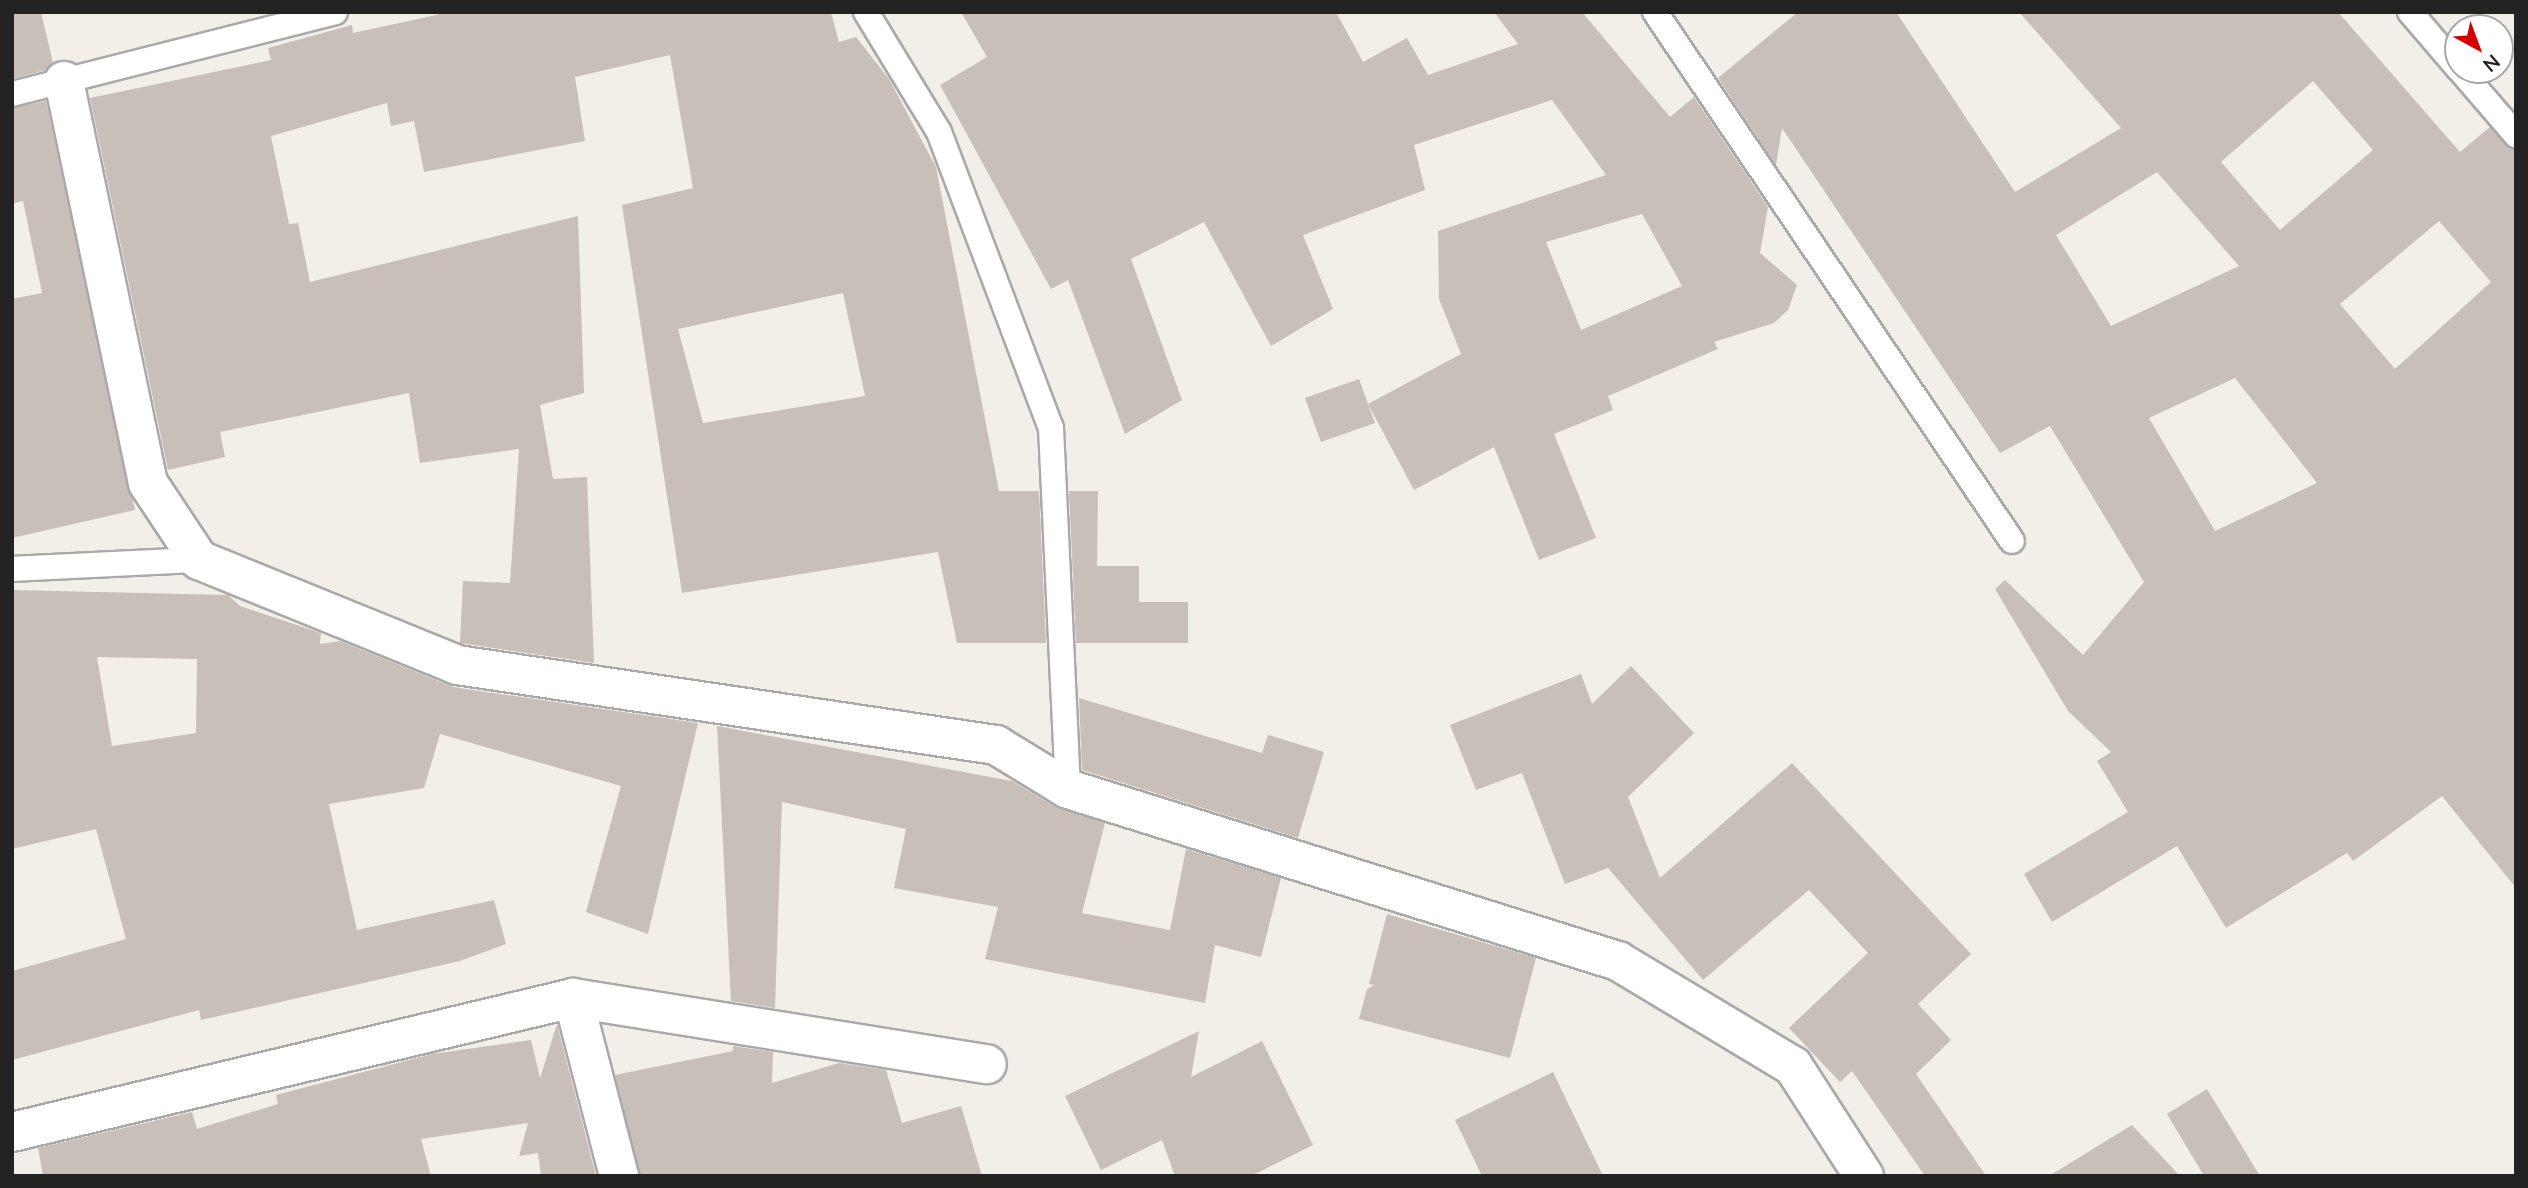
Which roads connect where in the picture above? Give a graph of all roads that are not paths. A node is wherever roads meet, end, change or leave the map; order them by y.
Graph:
1 (335, 12) edge
2 (866, 12) edge
3 (1655, 12) edge
4 (2410, 12) edge
5 (2444, 52) edge
6 (64, 81) junction
7 (2472, 84) edge
8 (12, 94) edge
9 (2516, 135) edge
10 (2012, 541) dead end
11 (200, 560) junction
12 (12, 569) edge
13 (1068, 789) junction
14 (573, 998) junction
15 (987, 1064) dead end
16 (12, 1132) edge
17 (618, 1176) edge
18 (1864, 1176) edge

1 - 6 lane
2 - 13 lane
3 - 10 lane
4 - 5 lane
6 - 8 lane
6 - 11 street
7 - 9 lane
11 - 12 lane
11 - 13 street
13 - 18 street
14 - 15 street
14 - 16 street
14 - 17 street

